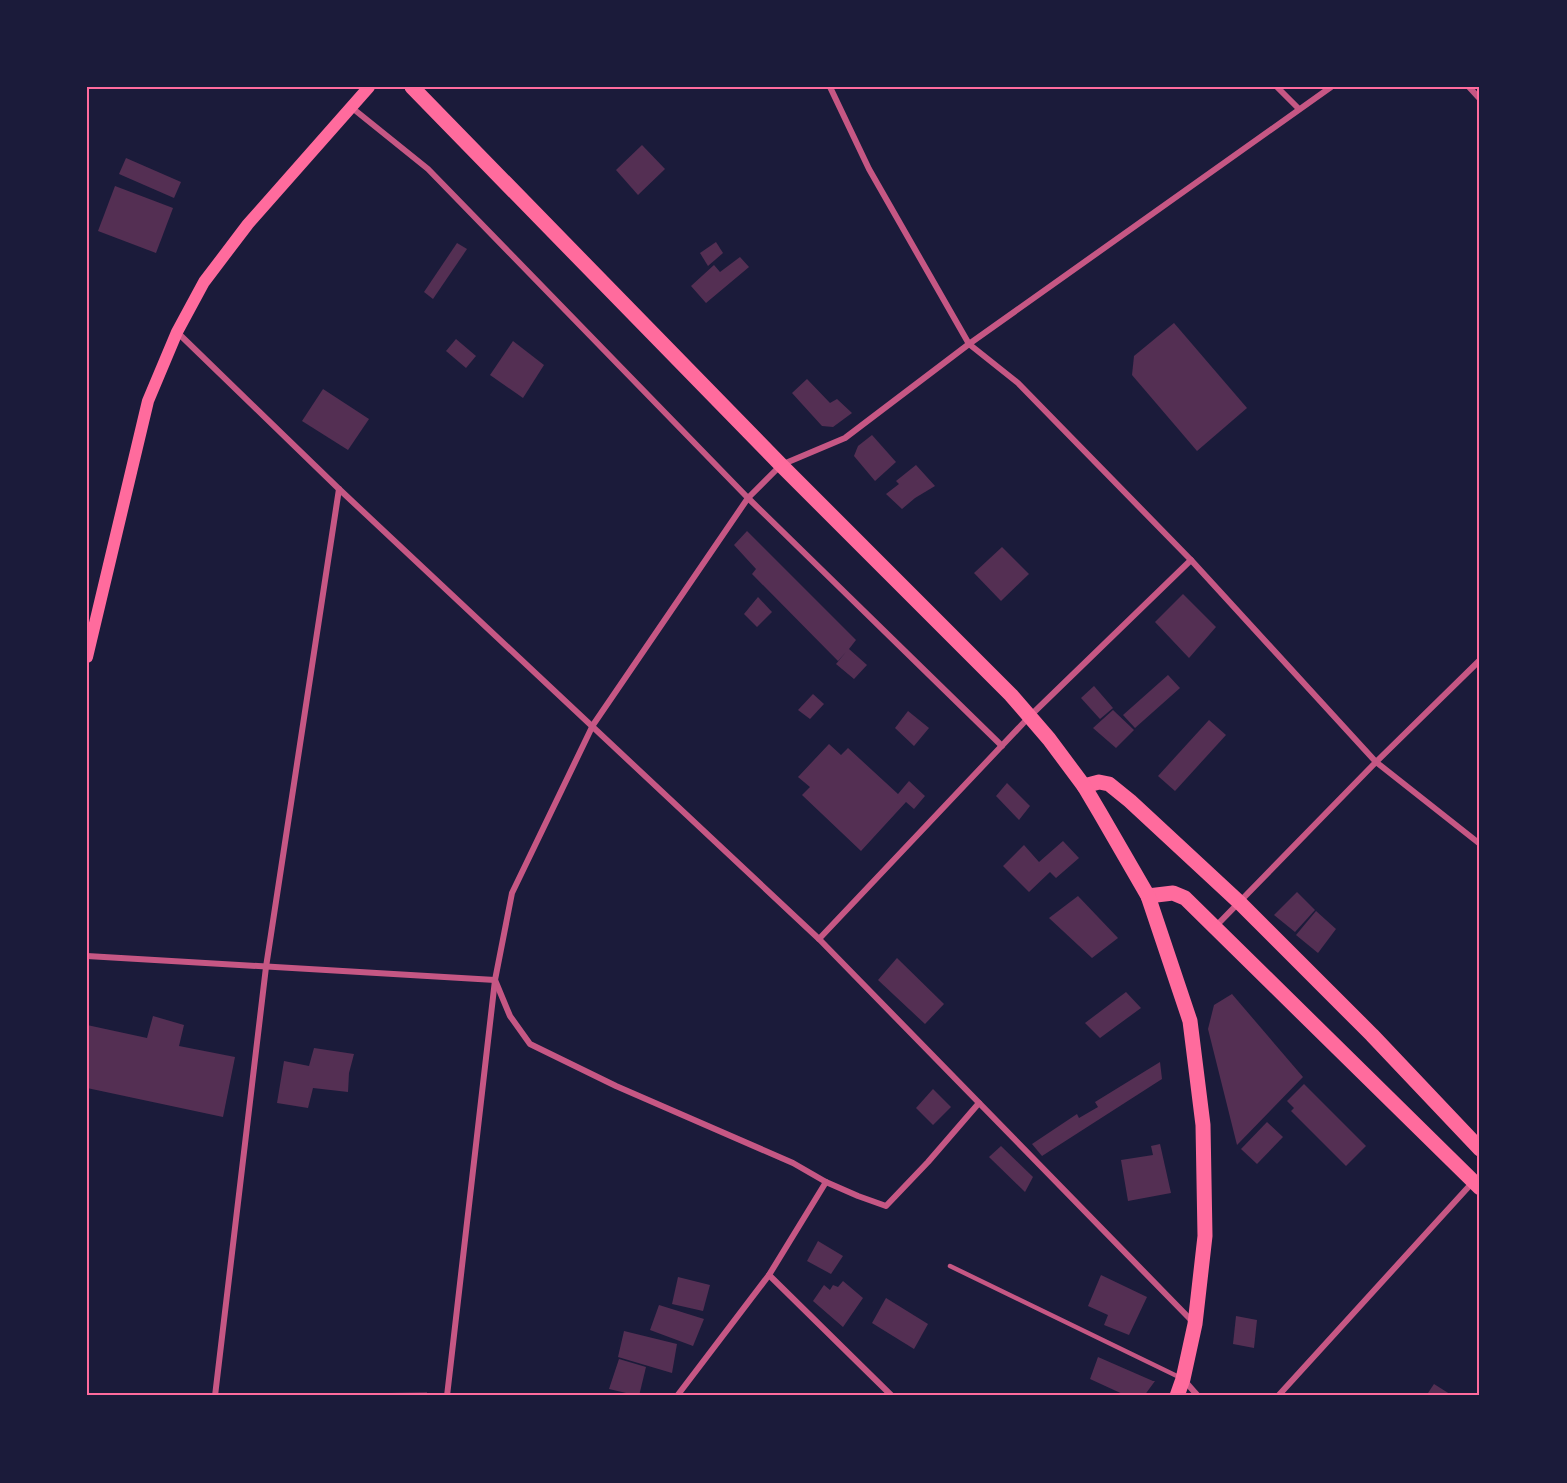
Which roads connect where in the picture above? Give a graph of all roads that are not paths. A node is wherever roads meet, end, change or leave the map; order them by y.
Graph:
1 (369, 87) edge
2 (412, 87) edge
3 (830, 87) edge
4 (1277, 87) edge
5 (1330, 87) edge
6 (1469, 87) edge
7 (1480, 99) edge
8 (351, 107) junction
9 (1298, 108) junction
10 (177, 332) junction
11 (969, 344) junction
12 (781, 465) junction
13 (339, 489) junction
14 (748, 498) junction
15 (1191, 560) junction
16 (87, 657) edge
17 (1480, 660) edge
18 (1030, 716) junction
19 (593, 725) junction
20 (1002, 746) junction
21 (1376, 762) junction
22 (1084, 786) junction
23 (1480, 844) edge
24 (1148, 896) junction
25 (1240, 903) junction
26 (1216, 927) junction
27 (819, 939) junction
28 (87, 956) edge
29 (266, 967) junction
30 (495, 980) junction
31 (979, 1103) junction
32 (1480, 1149) edge
33 (826, 1182) junction
34 (1476, 1185) edge
35 (950, 1266) dead end
36 (769, 1275) junction
37 (1195, 1324) junction
38 (1183, 1379) junction
39 (215, 1396) edge
40 (447, 1396) edge
41 (677, 1396) edge
42 (892, 1396) edge
43 (1177, 1396) edge
44 (1198, 1396) edge
45 (1278, 1396) edge

1 - 8 main road
2 - 12 main road
3 - 11 street
4 - 9 street
5 - 9 street
6 - 7 street
8 - 10 main road
8 - 14 street
9 - 11 street
10 - 13 street
10 - 16 main road
11 - 12 street
11 - 15 street
12 - 14 street
12 - 18 main road
13 - 19 street
13 - 29 street
14 - 19 street
14 - 20 street
15 - 18 street
15 - 21 street
17 - 21 street
18 - 20 street
18 - 22 main road
19 - 27 street
19 - 30 street
20 - 27 street
21 - 23 street
21 - 25 street
22 - 24 main road
22 - 25 main road
24 - 26 main road
24 - 37 main road
25 - 26 street
25 - 32 main road
26 - 34 main road
27 - 31 street
28 - 29 street
29 - 30 street
29 - 39 street
30 - 33 street
30 - 40 street
31 - 33 street
31 - 37 street
33 - 36 street
34 - 45 street
35 - 38 lane
36 - 41 street
36 - 42 street
37 - 38 main road
38 - 43 main road
38 - 44 street

